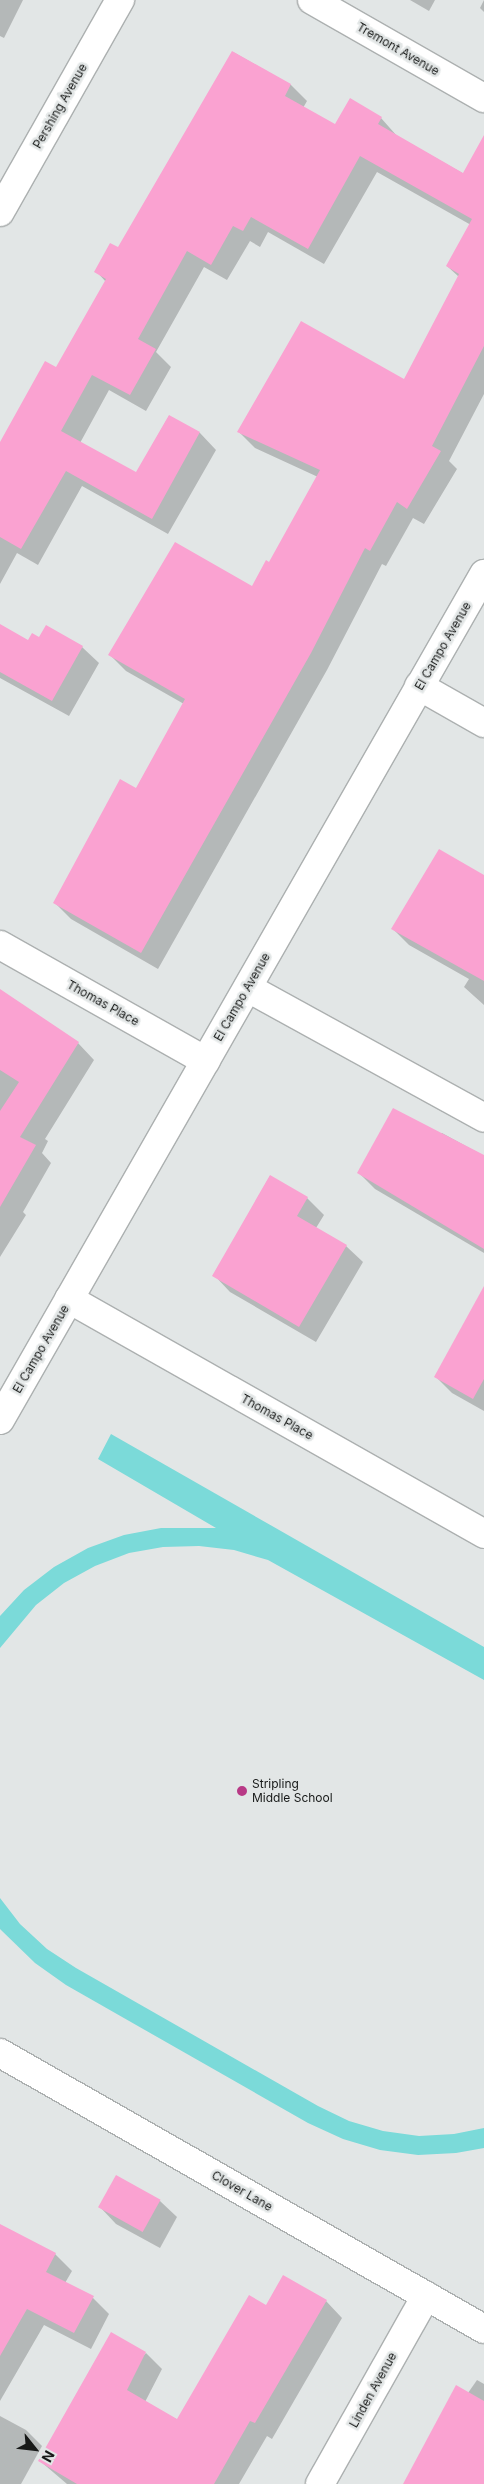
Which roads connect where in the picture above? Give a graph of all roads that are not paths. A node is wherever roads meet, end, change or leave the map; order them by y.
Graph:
1 (120, 0) edge
2 (312, 0) edge
3 (484, 98) edge
4 (0, 212) edge
5 (484, 574) edge
6 (419, 686) junction
7 (484, 723) edge
8 (0, 945) edge
9 (248, 988) junction
10 (206, 1061) junction
11 (484, 1118) edge
12 (69, 1300) junction
13 (0, 1420) edge
14 (484, 1534) edge
15 (0, 2053) edge
16 (426, 2296) junction
17 (484, 2329) edge
18 (320, 2484) edge

1 - 4 street, Pershing Avenue
2 - 3 street, Tremont Avenue
5 - 6 street, El Campo Avenue
6 - 7 street
6 - 9 street, El Campo Avenue
8 - 10 street, Thomas Place
9 - 10 street, El Campo Avenue
9 - 11 street
10 - 12 street, El Campo Avenue
12 - 13 street, El Campo Avenue
12 - 14 street, Thomas Place
15 - 16 street, Clover Lane
16 - 17 street, Clover Lane
16 - 18 street, Linden Avenue

